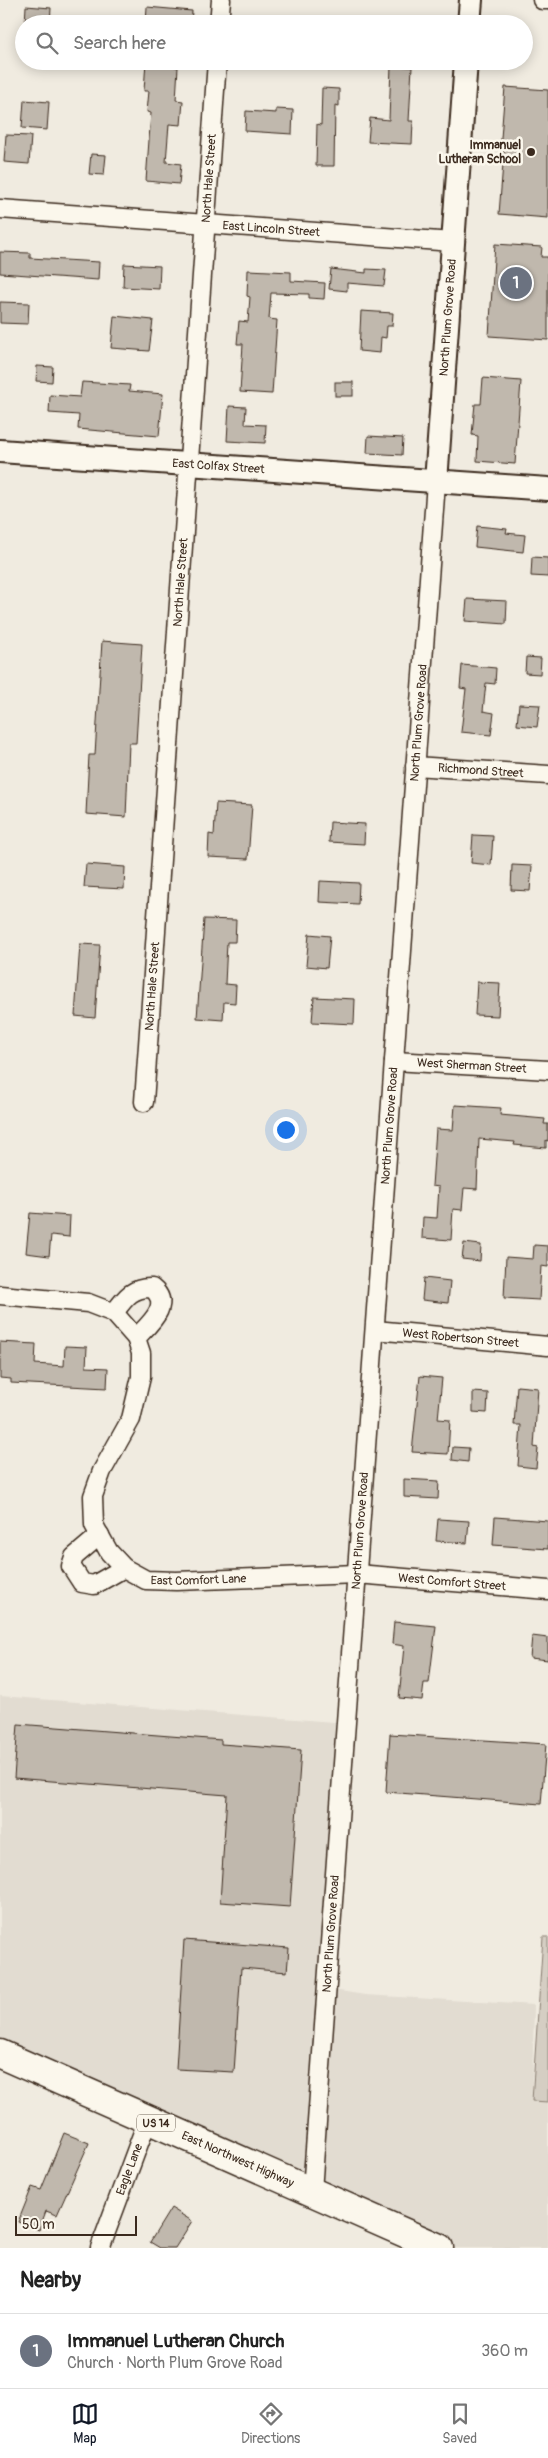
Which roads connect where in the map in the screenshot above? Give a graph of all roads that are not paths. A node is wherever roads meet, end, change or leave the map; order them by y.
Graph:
1 (221, 0) edge
2 (471, 0) edge
3 (542, 0) edge
4 (548, 0) edge
5 (220, 15) edge
6 (470, 15) edge
7 (216, 70) edge
8 (465, 70) edge
9 (0, 209) edge
10 (206, 224) junction
11 (453, 242) junction
12 (0, 451) edge
13 (188, 464) junction
14 (436, 482) junction
15 (548, 489) edge
16 (415, 766) junction
17 (548, 776) edge
18 (394, 1061) junction
19 (548, 1070) edge
20 (144, 1102) dead end
21 (0, 1295) edge
22 (114, 1313) junction
23 (375, 1330) junction
24 (136, 1338) junction
25 (548, 1346) edge
26 (100, 1535) junction
27 (124, 1568) junction
28 (357, 1574) junction
29 (548, 1590) edge
30 (0, 2054) edge
31 (148, 2119) junction
32 (312, 2191) junction
33 (100, 2248) edge
34 (439, 2248) edge

1 - 5 street
2 - 6 street
3 - 4 street
7 - 10 street, North Hale Street
8 - 11 street, North Plum Grove Road
9 - 10 street, East Lincoln Street
10 - 11 street, East Lincoln Street
10 - 13 street, North Hale Street
11 - 14 street, North Plum Grove Road
12 - 13 street, East Colfax Street
13 - 14 street, East Colfax Street
13 - 20 street, North Hale Street
14 - 15 street, East Colfax Street
14 - 16 street, North Plum Grove Road
16 - 17 street, Richmond Street
16 - 18 street, North Plum Grove Road
18 - 19 street, West Sherman Street
18 - 23 street, North Plum Grove Road
21 - 22 street
22 - 24 street
22 - 24 street
23 - 25 street, West Robertson Street
23 - 28 street, North Plum Grove Road
24 - 26 street, East Comfort Lane
26 - 27 street, East Comfort Lane
26 - 27 street
27 - 28 street, East Comfort Lane
28 - 29 street, West Comfort Street
28 - 32 street, North Plum Grove Road
30 - 31 main road, East Northwest Highway / US 14
31 - 32 main road, East Northwest Highway / US 14
31 - 33 street, Eagle Lane
32 - 34 main road, US 14

